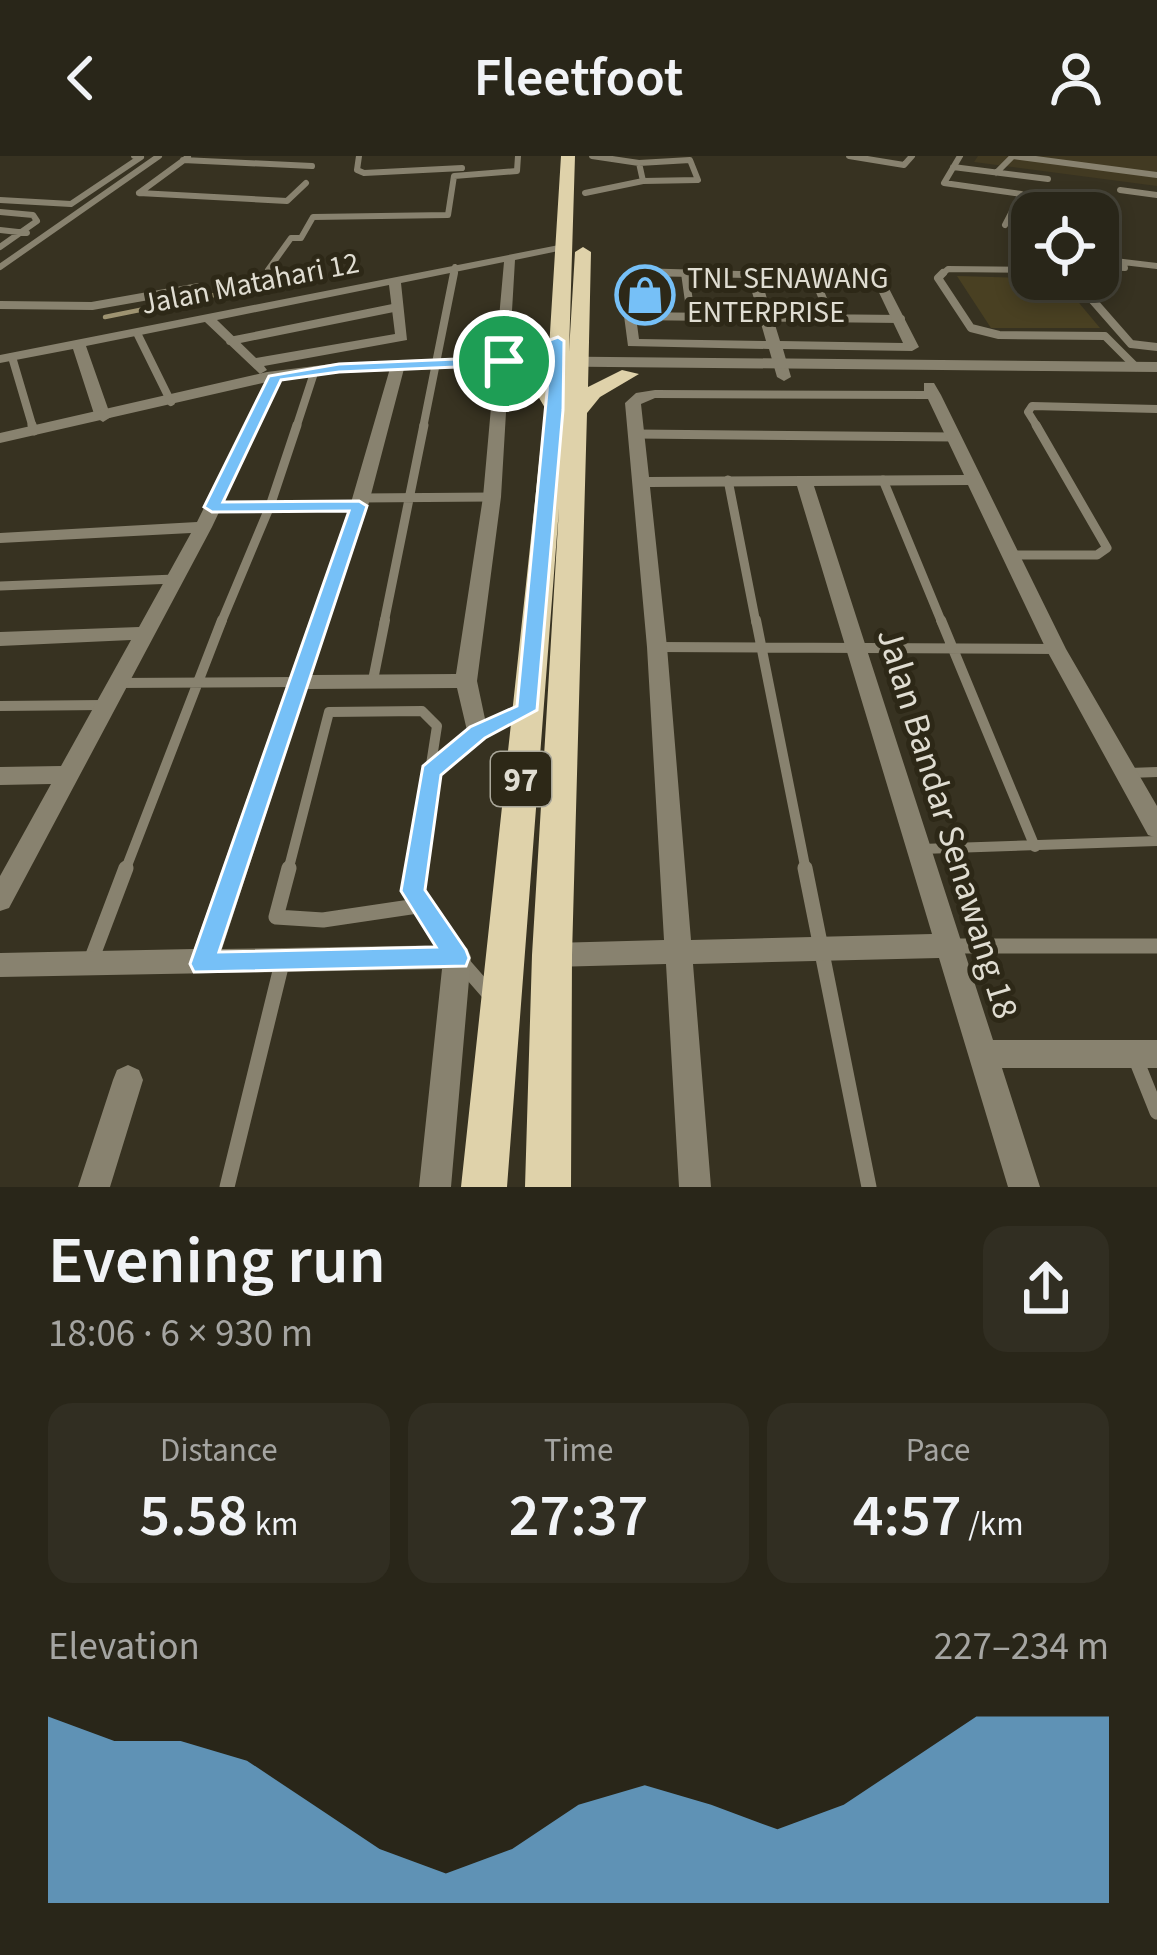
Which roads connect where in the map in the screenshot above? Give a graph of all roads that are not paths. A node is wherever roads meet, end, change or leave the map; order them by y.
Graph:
1 (134, 156) edge
2 (159, 156) edge
3 (359, 156) edge
4 (518, 156) edge
5 (568, 156) edge
6 (588, 156) edge
7 (849, 156) edge
8 (912, 156) edge
9 (960, 156) edge
10 (995, 157) edge
11 (186, 158) edge
12 (494, 163) dead end
13 (639, 163) junction
14 (1007, 163) junction
15 (312, 166) dead end
16 (953, 167) junction
17 (996, 173) junction
18 (1157, 175) edge
19 (1048, 179) dead end
20 (643, 181) junction
21 (306, 183) dead end
22 (1120, 190) dead end
23 (585, 193) junction
24 (1157, 195) edge
25 (0, 200) edge
26 (0, 212) edge
27 (1005, 225) dead end
28 (0, 230) edge
29 (25, 232) junction
30 (46, 234) junction
31 (0, 247) edge
32 (564, 247) junction
33 (510, 261) junction
34 (1119, 265) edge
35 (0, 267) edge
36 (455, 267) junction
37 (1157, 269) edge
38 (268, 270) dead end
39 (1011, 270) edge
40 (686, 273) junction
41 (753, 274) junction
42 (813, 275) junction
43 (395, 281) junction
44 (199, 286) dead end
45 (1087, 300) edge
46 (1090, 300) edge
47 (0, 305) edge
48 (398, 308) junction
49 (628, 316) junction
50 (691, 316) junction
51 (766, 317) junction
52 (831, 318) junction
53 (902, 319) junction
54 (209, 320) junction
55 (137, 333) junction
56 (581, 335) junction
57 (1105, 335) junction
58 (230, 341) junction
59 (78, 344) junction
60 (1157, 347) edge
61 (6, 358) edge
62 (780, 363) junction
63 (398, 365) junction
64 (439, 366) junction
65 (504, 366) junction
66 (1136, 367) junction
67 (1157, 367) edge
68 (626, 369) junction
69 (315, 370) junction
70 (266, 372) junction
71 (567, 375) junction
72 (1157, 382) edge
73 (930, 387) junction
74 (171, 402) junction
75 (1157, 409) edge
76 (103, 417) junction
77 (34, 431) junction
78 (635, 434) junction
79 (954, 437) junction
80 (0, 438) edge
81 (728, 480) junction
82 (804, 480) junction
83 (883, 480) junction
84 (973, 480) junction
85 (639, 482) junction
86 (492, 497) junction
87 (410, 499) junction
88 (360, 502) junction
89 (270, 506) junction
90 (207, 517) junction
91 (0, 538) edge
92 (1012, 555) junction
93 (175, 579) junction
94 (0, 586) edge
95 (142, 633) junction
96 (0, 639) edge
97 (657, 647) junction
98 (761, 647) junction
99 (857, 649) junction
100 (1057, 649) junction
101 (952, 652) junction
102 (373, 680) junction
103 (466, 681) junction
104 (115, 682) junction
105 (298, 682) junction
106 (196, 683) junction
107 (104, 705) junction
108 (0, 706) edge
109 (527, 710) junction
110 (477, 733) junction
111 (430, 772) junction
112 (1157, 772) edge
113 (1126, 773) junction
114 (0, 776) edge
115 (66, 776) junction
116 (1157, 828) edge
117 (1157, 841) edge
118 (1035, 847) junction
119 (921, 849) junction
120 (9, 864) edge
121 (0, 900) edge
122 (424, 905) junction
123 (950, 946) junction
124 (1157, 946) edge
125 (818, 950) junction
126 (678, 954) junction
127 (551, 955) junction
128 (457, 958) junction
129 (282, 963) junction
130 (203, 964) junction
131 (0, 965) edge
132 (89, 966) junction
133 (501, 1007) junction
134 (983, 1054) junction
135 (1145, 1054) edge
136 (128, 1080) dead end
137 (1157, 1112) edge
138 (94, 1187) edge
139 (227, 1187) edge
140 (435, 1187) edge
141 (484, 1187) edge
142 (548, 1187) edge
143 (695, 1187) edge
144 (868, 1187) edge
145 (1024, 1187) edge

1 - 25 lane
2 - 30 lane
3 - 12 lane
4 - 38 lane
5 - 32 main road, 97
6 - 13 lane
6 - 23 main road, 97
7 - 8 lane
9 - 16 lane
10 - 14 lane
11 - 15 lane
11 - 21 lane
13 - 20 lane
13 - 20 lane
14 - 17 lane
14 - 18 lane
16 - 17 lane
16 - 27 lane
17 - 19 lane
20 - 23 lane
22 - 24 lane
23 - 56 main road, 97
26 - 29 lane
28 - 29 lane
29 - 30 lane
29 - 31 lane
30 - 35 lane
32 - 33 street, Jalan Matahari 12
32 - 71 main road, 97
33 - 36 street, Jalan Matahari 12
33 - 65 street
34 - 37 lane
36 - 43 street, Jalan Matahari 12
36 - 64 lane
39 - 57 lane
40 - 41 street
40 - 49 street
40 - 50 lane
41 - 42 street
41 - 51 street
42 - 52 lane
42 - 53 street
43 - 48 street
43 - 54 street, Jalan Matahari 12
44 - 47 lane
45 - 57 lane
46 - 60 lane
48 - 58 lane
48 - 70 street
49 - 50 lane
49 - 62 street
50 - 51 lane
51 - 52 lane
51 - 62 street
52 - 53 lane
53 - 62 street
54 - 55 street, Jalan Matahari 12
54 - 58 street
55 - 59 street, Jalan Matahari 12
55 - 74 lane
56 - 68 main road
56 - 71 main road, 97
57 - 66 lane
58 - 70 street
59 - 61 street, Jalan Matahari 12
59 - 76 street
61 - 77 lane
62 - 66 street
62 - 68 street
62 - 73 street
63 - 64 street
63 - 69 street
63 - 88 street
64 - 65 street
64 - 87 lane
65 - 71 street
65 - 71 main road
65 - 71 main road
65 - 86 street
66 - 67 street
68 - 71 street
68 - 71 main road
69 - 70 street
69 - 89 lane
70 - 74 street
70 - 90 street
71 - 109 main road, 97
71 - 127 main road, 97
72 - 73 street
73 - 78 street
73 - 79 street
74 - 76 street
75 - 92 lane
76 - 77 street
77 - 80 street
78 - 79 lane
78 - 85 street
79 - 84 street
81 - 82 street
81 - 85 street
81 - 98 lane
82 - 83 street
82 - 99 street, Jalan Bandar Senawang 18
83 - 84 street
83 - 101 lane
84 - 92 street
85 - 97 street
86 - 87 lane
86 - 103 street
87 - 88 lane
87 - 102 lane
88 - 89 lane
88 - 105 street
89 - 90 lane
89 - 106 lane
90 - 91 street
90 - 93 street
92 - 100 street
93 - 94 lane
93 - 95 street
95 - 96 street
95 - 104 street
97 - 98 lane
97 - 126 street
98 - 99 lane
98 - 125 lane
99 - 101 lane
99 - 119 street, Jalan Bandar Senawang 18
100 - 101 lane
100 - 113 street
101 - 118 lane
102 - 103 street
102 - 105 street
103 - 110 street
104 - 106 lane
104 - 107 street
105 - 106 lane
105 - 130 street
106 - 132 lane
107 - 108 lane
107 - 115 street
109 - 110 lane
109 - 133 main road, 97
110 - 111 lane
111 - 122 lane
111 - 122 lane
112 - 113 lane
113 - 116 street
114 - 115 street
115 - 120 street
117 - 118 lane
118 - 119 lane
119 - 123 street, Jalan Bandar Senawang 18
120 - 121 street
122 - 128 lane
123 - 124 lane
123 - 125 street
123 - 134 street, Jalan Bandar Senawang 18
125 - 126 street
125 - 144 lane
126 - 127 street
126 - 143 street
127 - 142 main road, 97
128 - 129 street
128 - 133 lane
128 - 140 street
129 - 130 street
129 - 139 lane
130 - 132 street
131 - 132 street
133 - 141 main road, 97
134 - 135 street
134 - 145 street, Jalan Bandar Senawang 18
135 - 137 lane
136 - 138 street

